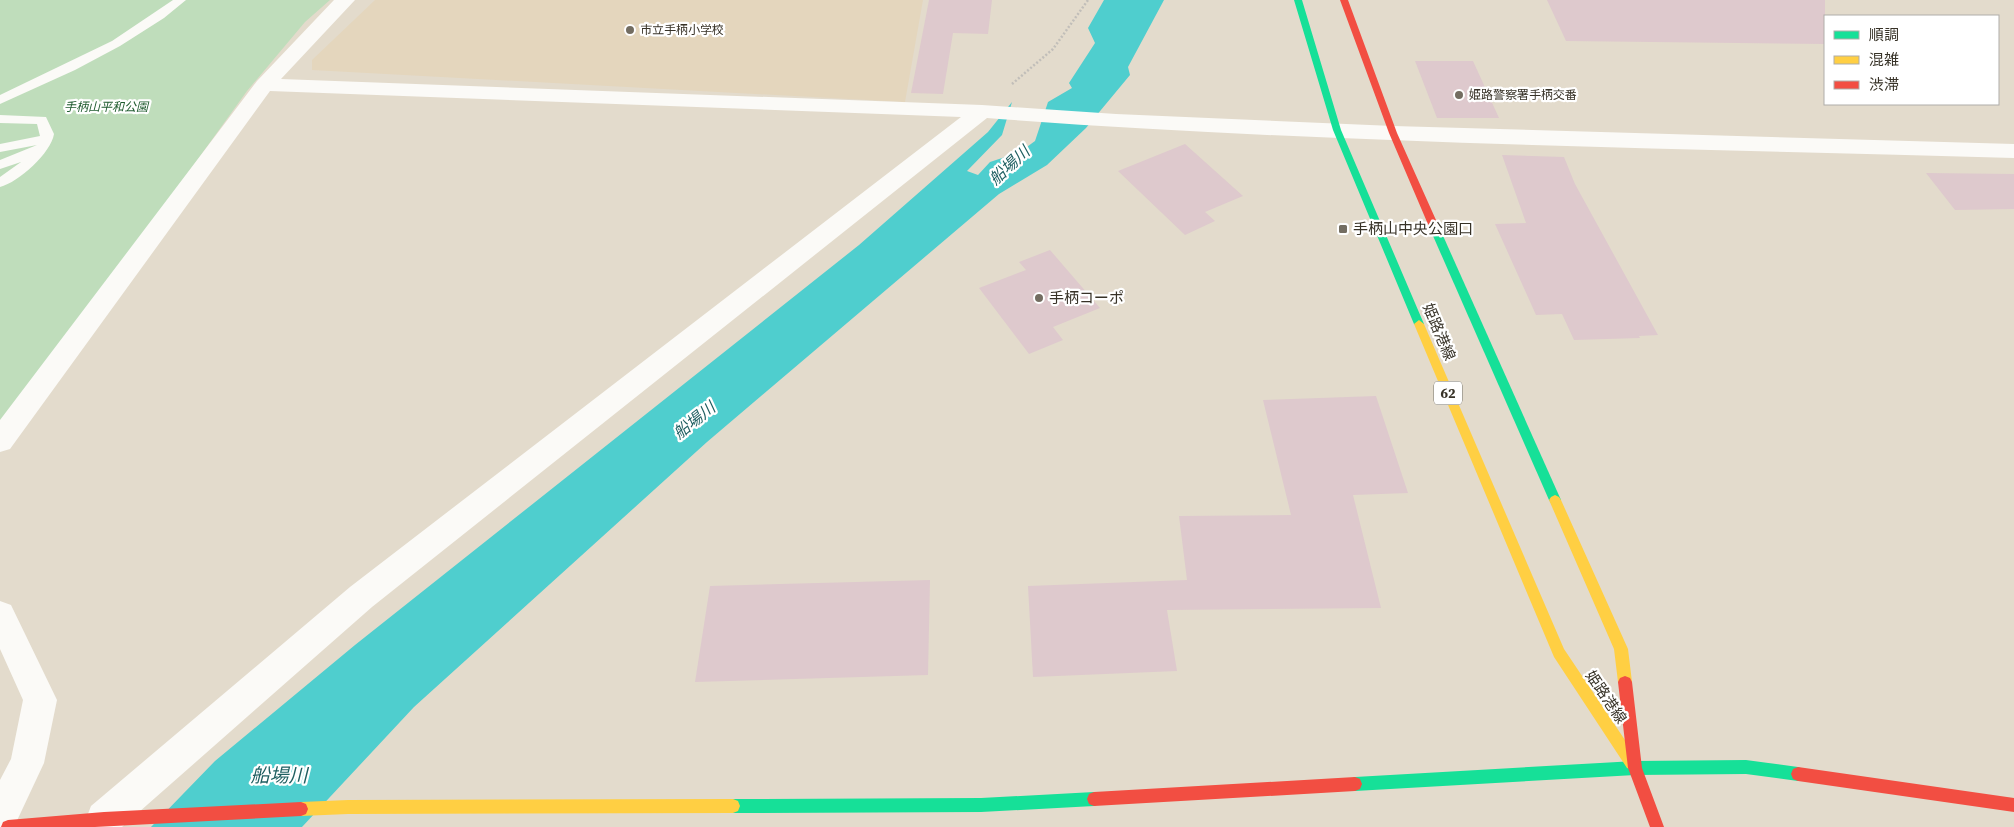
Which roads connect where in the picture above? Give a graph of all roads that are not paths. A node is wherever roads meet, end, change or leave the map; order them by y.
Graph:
1 (180, 0) edge
2 (345, 0) edge
3 (1298, 0) edge
4 (1344, 0) edge
5 (264, 85) junction
6 (0, 100) edge
7 (982, 111) junction
8 (0, 119) edge
9 (1337, 130) junction
10 (1393, 133) junction
11 (42, 144) junction
12 (0, 148) edge
13 (2014, 151) edge
14 (0, 165) edge
15 (0, 183) edge
16 (0, 441) edge
17 (0, 615) edge
18 (1635, 768) junction
19 (2014, 805) edge
20 (0, 818) edge
21 (104, 819) junction
22 (8, 827) edge
23 (1657, 827) edge

1 - 6 lane
2 - 5 street
3 - 9 main road, 姫路港線 / 62
4 - 10 main road, 姫路港線 / 62
5 - 7 street
5 - 16 street
7 - 9 street
7 - 21 street
8 - 11 lane
9 - 10 street
9 - 18 main road, 姫路港線 / 62
10 - 13 street
10 - 18 main road, 姫路港線 / 62
11 - 12 lane
11 - 14 lane
11 - 15 lane
17 - 20 street
18 - 19 main road
18 - 21 main road
18 - 23 main road, 姫路港線 / 62
21 - 22 main road

